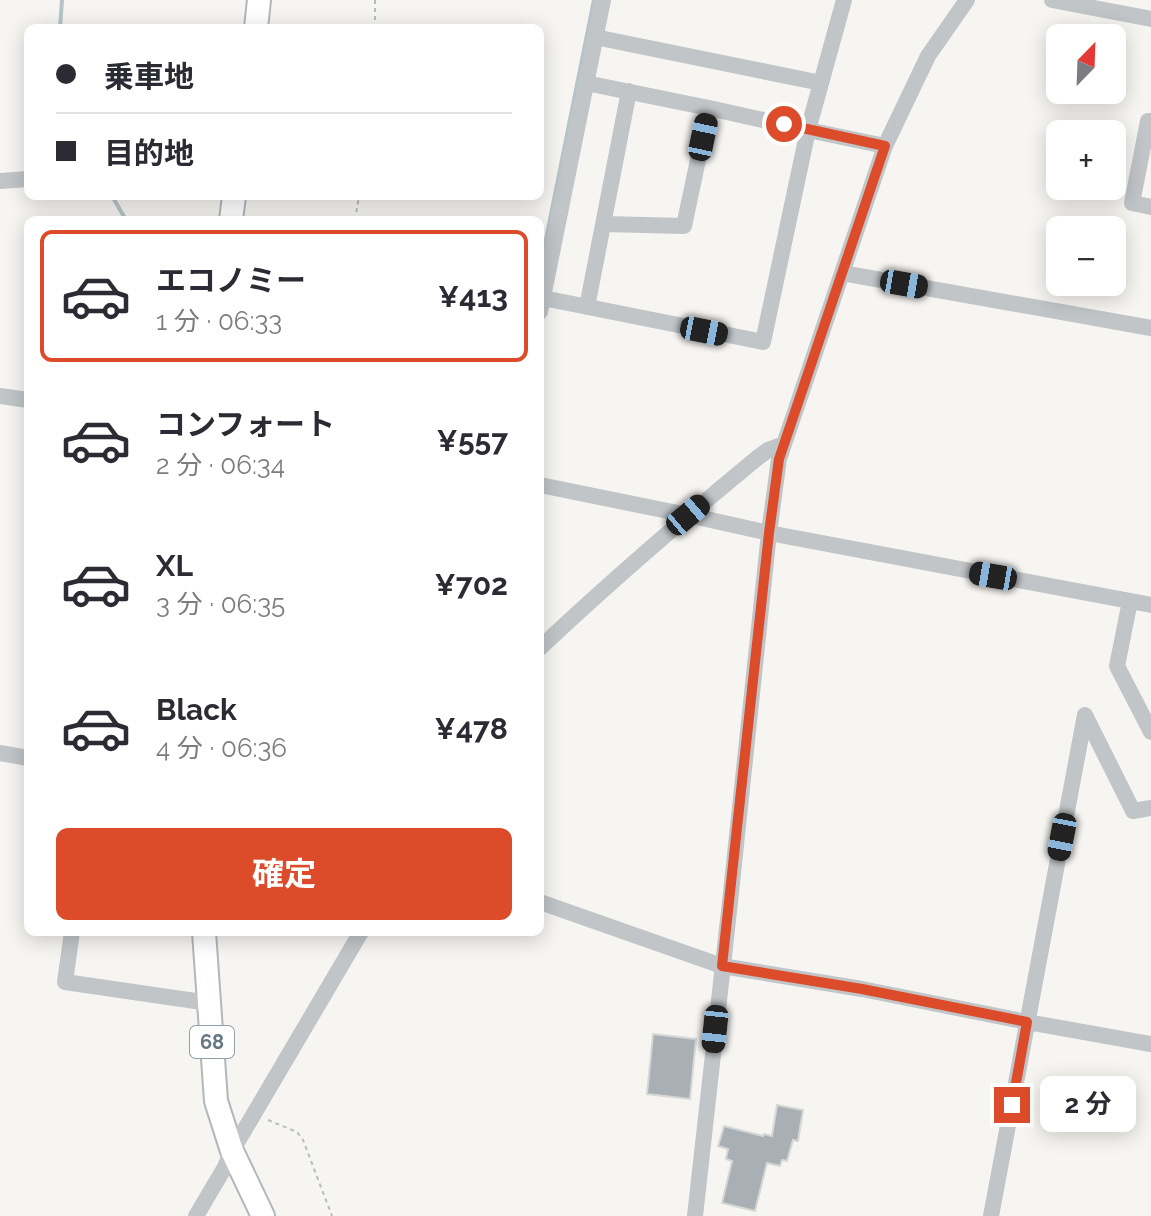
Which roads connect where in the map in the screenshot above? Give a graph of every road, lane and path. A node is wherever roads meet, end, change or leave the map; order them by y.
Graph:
1 (259, 0) edge
2 (375, 0) edge
3 (603, 0) edge
4 (844, 0) edge
5 (967, 0) edge
6 (1052, 0) edge
7 (1082, 3) edge
8 (1151, 19) edge
9 (256, 24) edge
10 (375, 24) edge
11 (595, 37) junction
12 (586, 83) junction
13 (821, 83) junction
14 (629, 91) junction
15 (709, 108) junction
16 (1151, 121) edge
17 (808, 130) junction
18 (885, 146) junction
19 (24, 179) edge
20 (0, 181) edge
21 (1151, 207) edge
22 (604, 224) junction
23 (842, 273) junction
24 (544, 290) edge
25 (544, 305) edge
26 (587, 307) junction
27 (1151, 328) edge
28 (0, 396) edge
29 (24, 399) edge
30 (784, 444) junction
31 (544, 486) edge
32 (688, 515) junction
33 (769, 533) junction
34 (1130, 601) junction
35 (1151, 605) edge
36 (544, 644) edge
37 (1151, 732) edge
38 (0, 753) edge
39 (24, 757) edge
40 (1151, 808) edge
41 (544, 903) edge
42 (71, 936) edge
43 (204, 936) edge
44 (359, 936) edge
45 (722, 966) junction
46 (209, 1003) junction
47 (1027, 1022) junction
48 (1151, 1044) edge
49 (253, 1116) junction
50 (232, 1151) junction
51 (196, 1216) edge
52 (263, 1216) edge
53 (332, 1216) edge
54 (695, 1216) edge
55 (991, 1216) edge

1 - 9 main road
2 - 10 path
3 - 11 street
4 - 13 street
5 - 18 street
6 - 7 street
7 - 8 street
11 - 12 street
11 - 13 street
12 - 14 street
12 - 24 street
13 - 17 street
14 - 15 street
14 - 22 street
15 - 17 street
15 - 22 street
16 - 21 street
17 - 18 street
17 - 26 street
18 - 23 street
19 - 20 street
22 - 26 street
23 - 27 street
23 - 30 street
25 - 26 street
28 - 29 street
30 - 32 street
30 - 33 street
31 - 32 street
32 - 33 street
32 - 36 street
33 - 34 street
33 - 45 street
34 - 35 street
34 - 37 street
38 - 39 street
40 - 47 street
41 - 45 street
42 - 46 street
43 - 46 main road, 68
44 - 49 street
45 - 47 street
45 - 54 street
46 - 50 main road, 68
47 - 48 street
47 - 55 street
49 - 50 street
49 - 53 path
50 - 51 street
50 - 52 main road, 68

